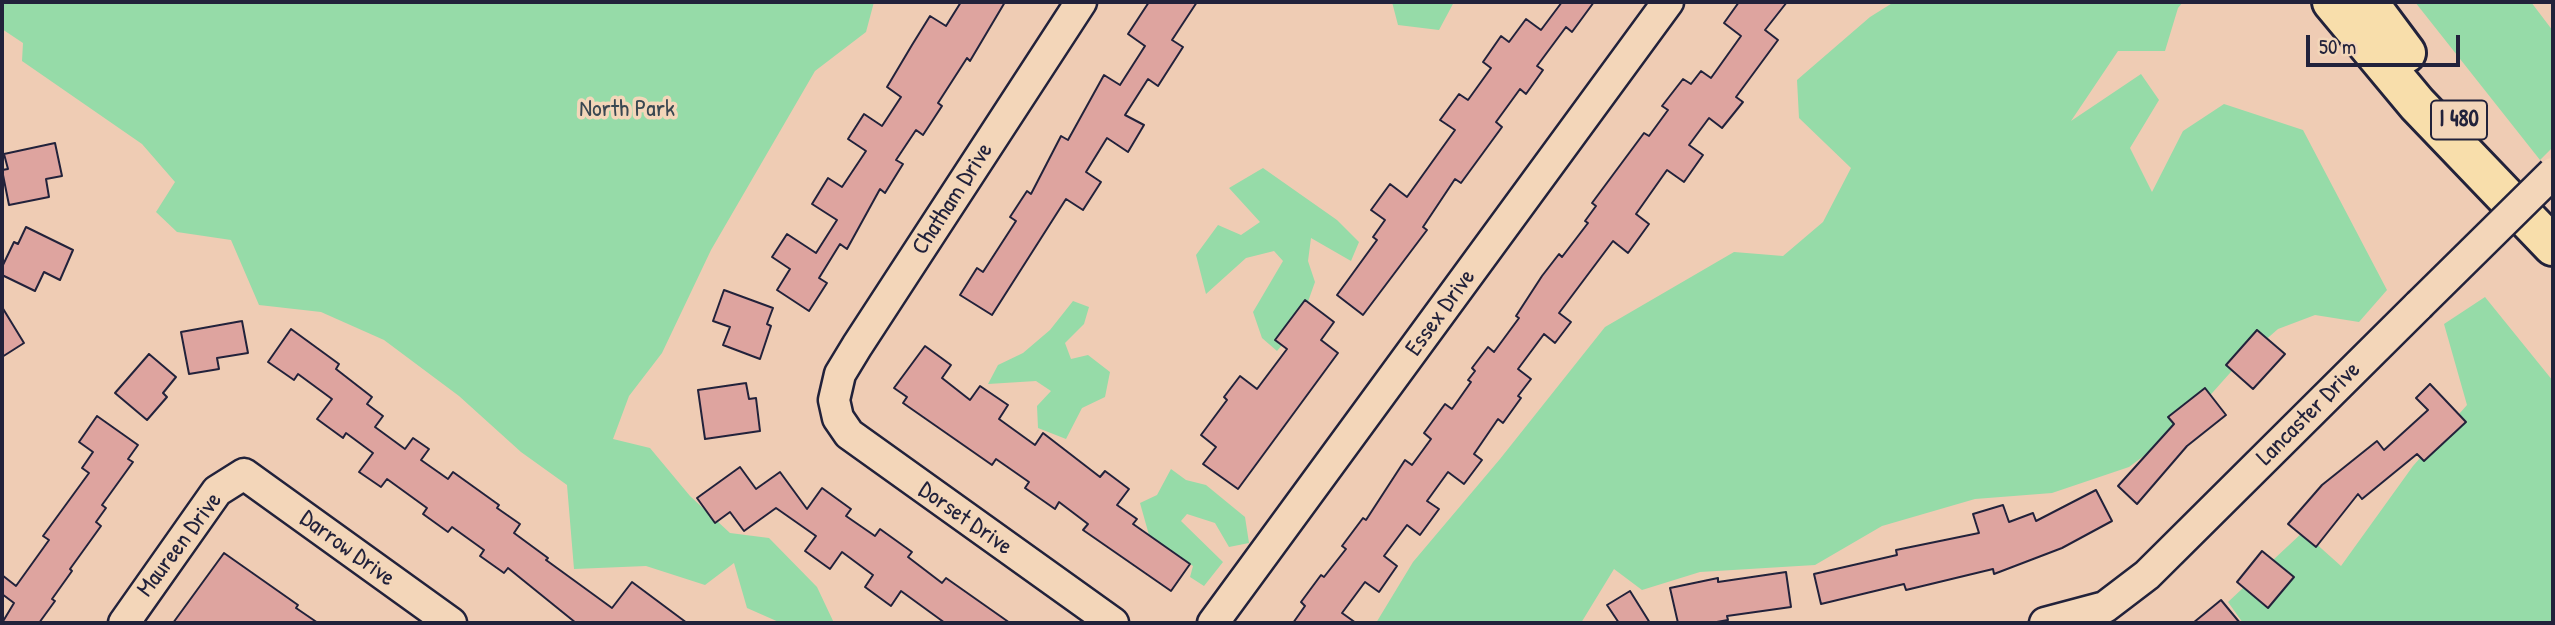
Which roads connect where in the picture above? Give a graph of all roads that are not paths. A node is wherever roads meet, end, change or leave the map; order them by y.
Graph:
1 (1081, 2) edge
2 (1668, 2) edge
3 (2332, 2) edge
4 (2368, 2) edge
5 (2553, 173) edge
6 (2553, 235) edge
7 (2553, 246) edge
8 (834, 400) joint
9 (244, 474) joint
10 (2110, 615) edge
11 (124, 623) edge
12 (451, 623) edge
13 (1113, 623) edge
14 (1213, 623) edge
15 (2045, 623) edge

1 - 8 street, Chatham Drive
2 - 14 street, Essex Drive
3 - 7 highway
4 - 6 highway, I 480
5 - 10 street, Lancaster Drive, bridge
8 - 13 street, Dorset Drive
9 - 11 street, Maureen Drive
9 - 12 street, Darrow Drive
10 - 15 street, Lancaster Drive

